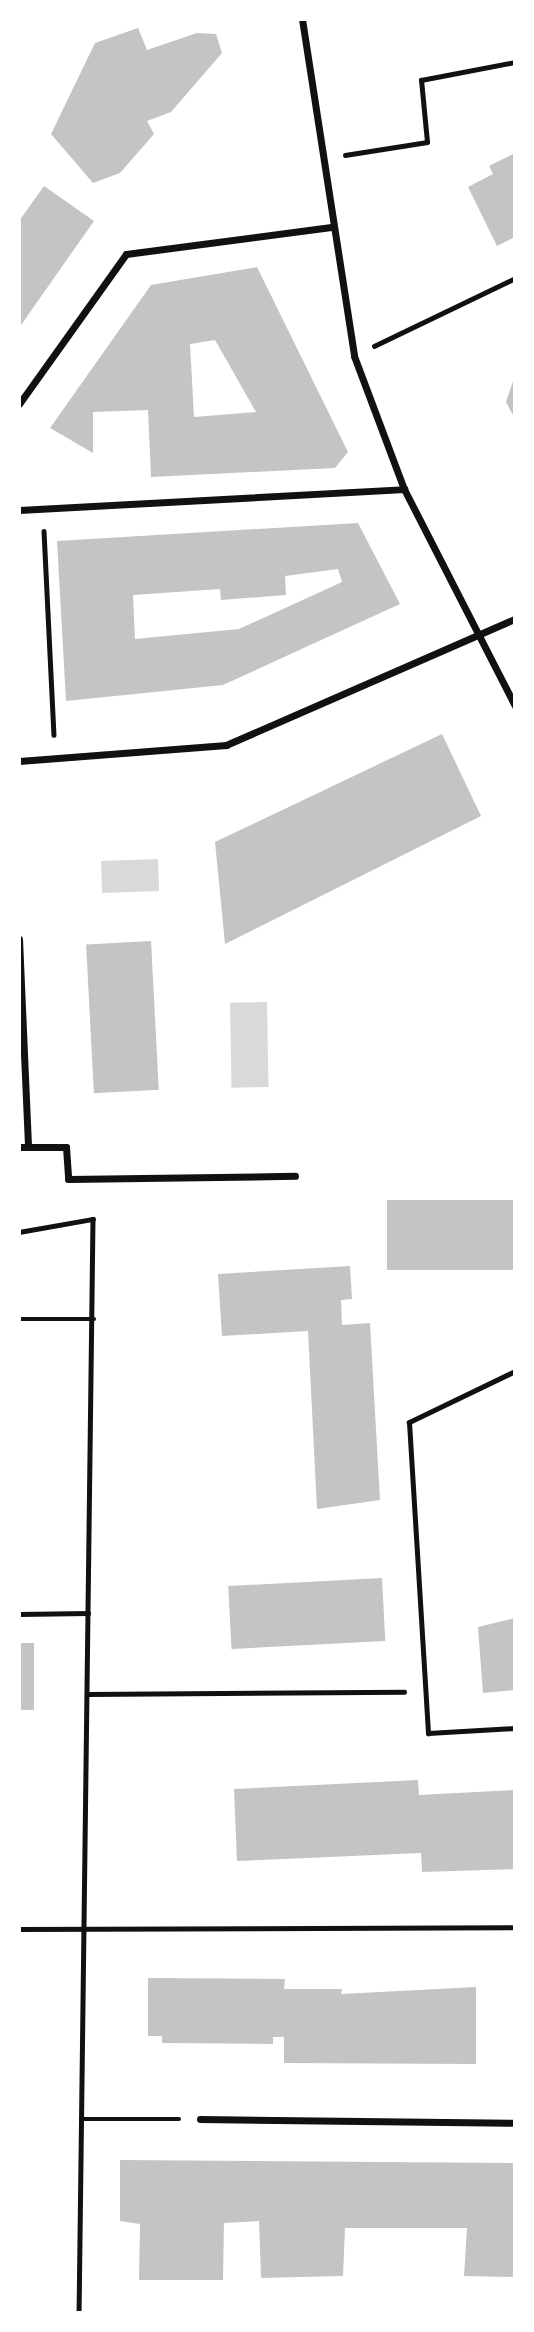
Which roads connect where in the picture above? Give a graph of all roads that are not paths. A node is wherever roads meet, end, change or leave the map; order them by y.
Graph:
1 (302, 19) edge
2 (331, 226) junction
3 (19, 404) edge
4 (404, 489) junction
5 (19, 510) edge
6 (515, 619) edge
7 (480, 636) junction
8 (515, 706) edge
9 (19, 761) edge
10 (19, 939) edge
11 (23, 1147) edge
12 (295, 1176) dead end
13 (515, 1371) edge
14 (515, 1728) edge
15 (200, 2119) road end
16 (515, 2123) edge

1 - 2 street
2 - 3 street
2 - 4 street
4 - 5 street
4 - 7 street
6 - 7 street
7 - 8 street
7 - 9 street
10 - 11 street
11 - 12 street
13 - 14 lane
15 - 16 street

